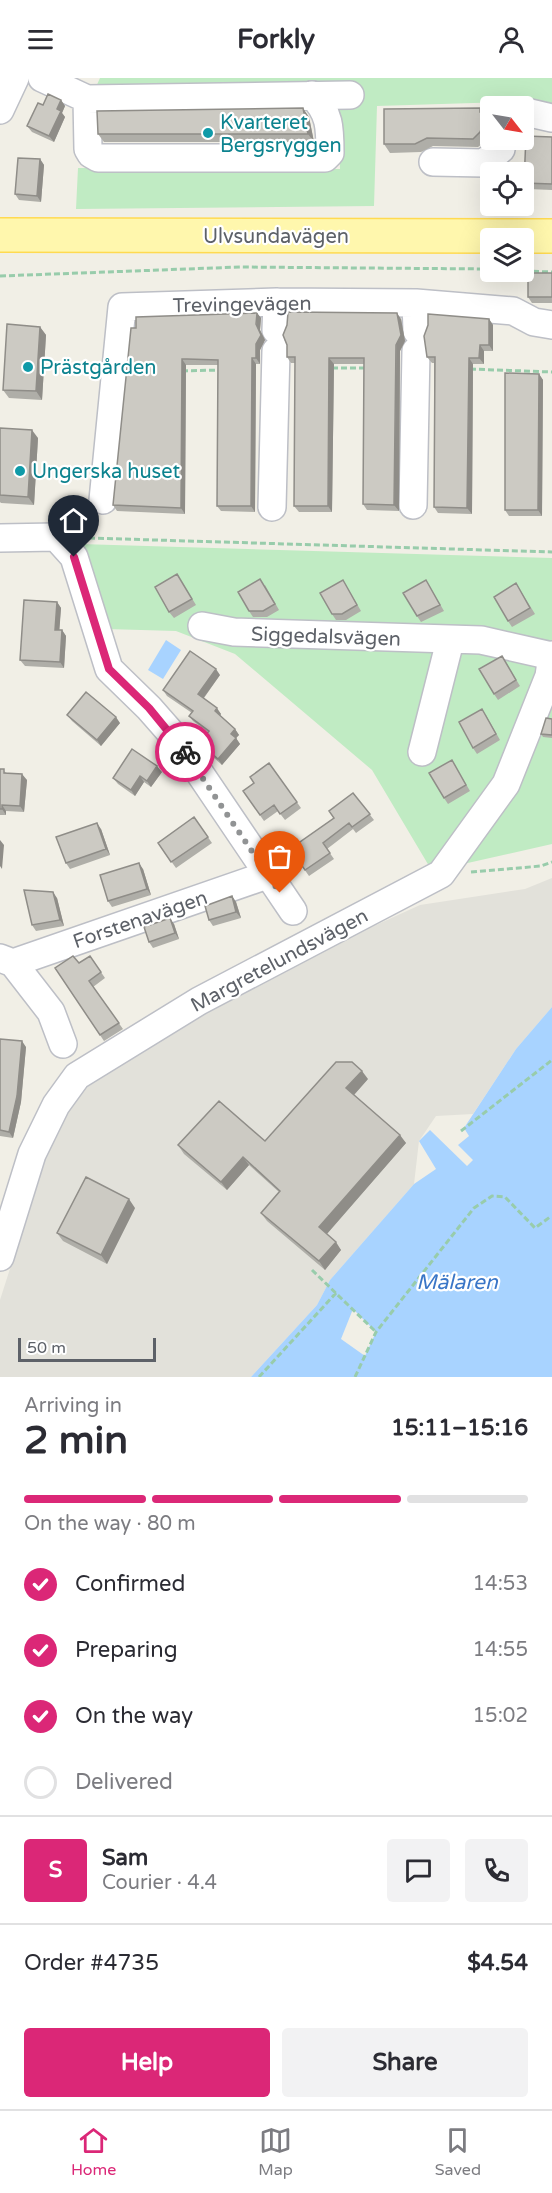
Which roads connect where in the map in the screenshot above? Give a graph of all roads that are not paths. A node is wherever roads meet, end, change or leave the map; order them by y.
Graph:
1 (15, 78) edge
2 (42, 78) edge
3 (312, 94) junction
4 (350, 95) dead end
5 (87, 99) junction
6 (0, 110) edge
7 (534, 114) edge
8 (552, 118) edge
9 (500, 150) edge
10 (433, 162) dead end
11 (0, 235) edge
12 (552, 236) edge
13 (480, 255) edge
14 (534, 256) edge
15 (552, 256) edge
16 (0, 257) edge
17 (277, 302) junction
18 (416, 303) junction
19 (552, 325) edge
20 (103, 501) dead end
21 (413, 505) dead end
22 (272, 507) dead end
23 (0, 538) edge
24 (202, 626) dead end
25 (450, 641) junction
26 (552, 656) edge
27 (422, 752) dead end
28 (267, 875) junction
29 (293, 911) dead end
30 (7, 960) edge
31 (63, 1044) dead end
32 (0, 1257) edge

1 - 6 street
2 - 5 street
3 - 4 street
3 - 5 street
3 - 5 street
7 - 8 street
9 - 10 street
11 - 12 main road, Ulvsundavägen
13 - 16 main road, Ulvsundavägen
14 - 15 main road
17 - 18 street, Trevingevägen
17 - 20 street, Trevingevägen
17 - 22 street
18 - 19 street, Trevingevägen
18 - 21 street
23 - 28 street
24 - 25 street, Siggedalsvägen
25 - 26 street, Siggedalsvägen
25 - 27 street
26 - 32 street, Margretelundsvägen
28 - 29 street
28 - 30 street, Forstenavägen
30 - 31 street

